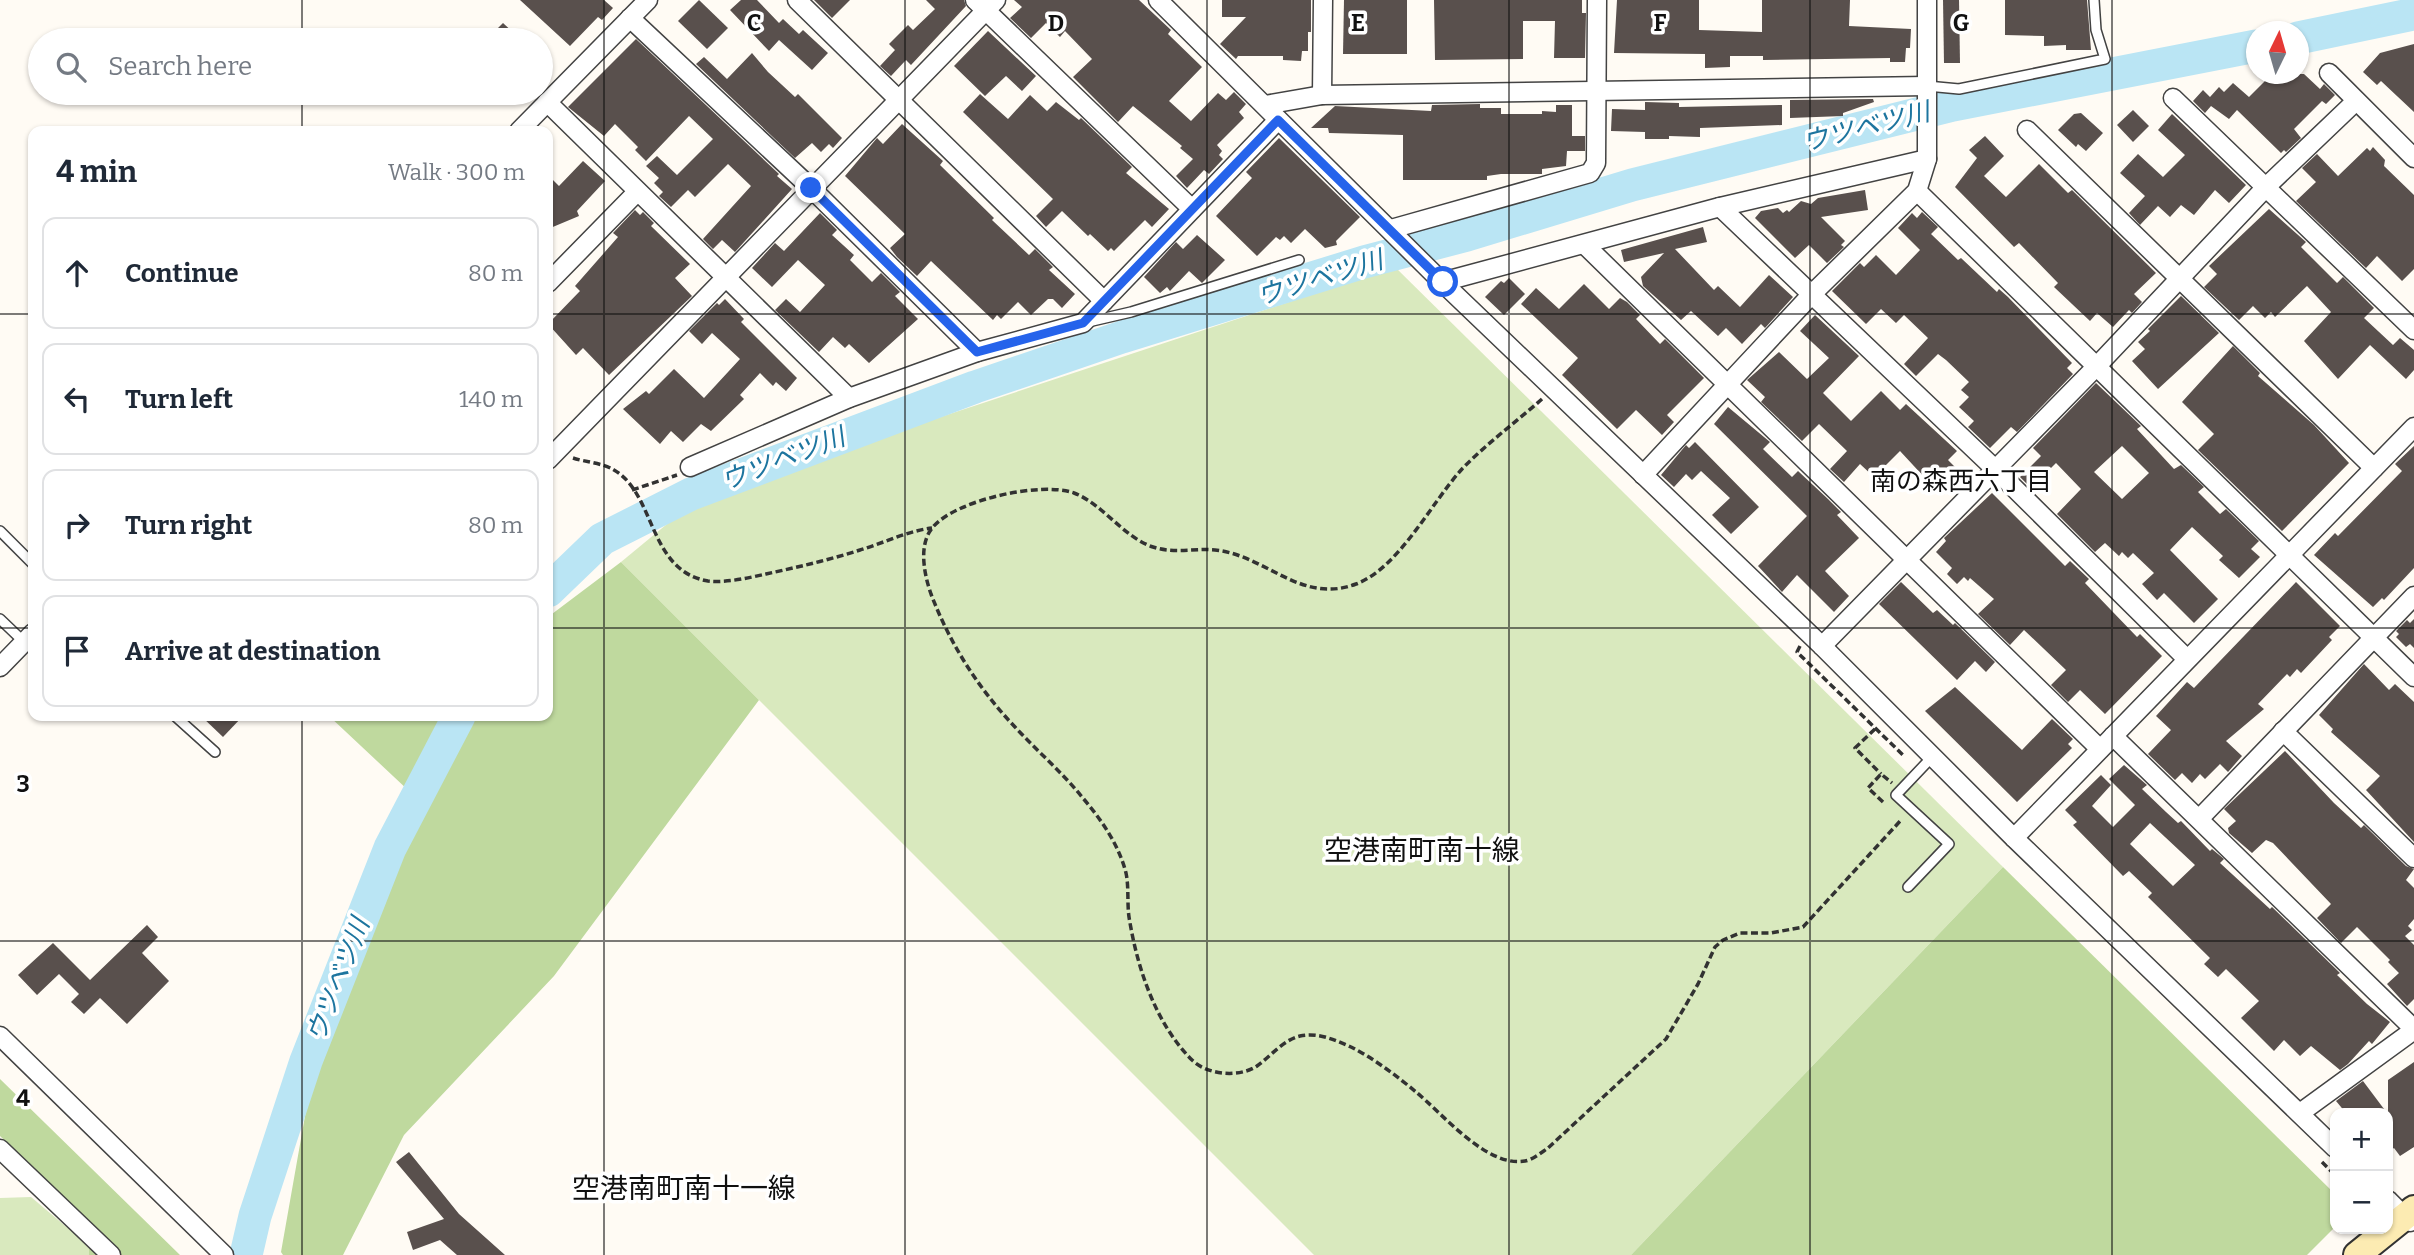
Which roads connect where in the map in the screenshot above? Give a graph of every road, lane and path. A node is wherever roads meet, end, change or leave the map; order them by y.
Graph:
1 (648, 0) edge
2 (797, 0) edge
3 (1158, 0) edge
4 (1323, 0) edge
5 (1597, 0) edge
6 (1927, 0) edge
7 (2094, 0) edge
8 (986, 4) edge
9 (630, 18) junction
10 (2329, 73) dead end
11 (1596, 92) junction
12 (1927, 93) junction
13 (1322, 95) junction
14 (553, 96) edge
15 (2173, 98) dead end
16 (897, 100) junction
17 (2356, 102) junction
18 (544, 105) edge
19 (550, 105) edge
20 (1265, 105) junction
21 (1278, 120) junction
22 (524, 126) edge
23 (2027, 130) dead end
24 (1927, 150) junction
25 (2414, 158) edge
26 (2268, 186) junction
27 (811, 188) junction
28 (1917, 191) junction
29 (637, 192) junction
30 (1720, 208) junction
31 (1192, 209) junction
32 (1394, 232) junction
33 (1586, 246) junction
34 (1299, 260) dead end
35 (725, 276) junction
36 (553, 278) edge
37 (2181, 278) junction
38 (1443, 282) junction
39 (1812, 294) junction
40 (1104, 301) junction
41 (1083, 323) junction
42 (2414, 330) edge
43 (977, 352) junction
44 (2096, 367) junction
45 (1729, 385) junction
46 (1554, 388) junction
47 (849, 398) junction
48 (2414, 427) edge
49 (554, 454) edge
50 (690, 467) joint
51 (2374, 468) junction
52 (1995, 469) junction
53 (1643, 475) junction
54 (632, 490) junction
55 (932, 528) junction
56 (0, 531) edge
57 (2289, 556) junction
58 (28, 559) edge
59 (1905, 560) junction
60 (2414, 596) edge
61 (0, 619) edge
62 (28, 636) edge
63 (28, 638) edge
64 (2373, 638) junction
65 (1822, 646) junction
66 (2187, 659) junction
67 (0, 667) edge
68 (2414, 677) edge
69 (181, 721) edge
70 (1875, 729) dead end
71 (2283, 731) junction
72 (2113, 736) junction
73 (2100, 749) junction
74 (215, 752) dead end
75 (1933, 756) junction
76 (1881, 774) junction
77 (1898, 776) dead end
78 (1885, 804) dead end
79 (1894, 812) dead end
80 (2200, 818) junction
81 (2014, 838) junction
82 (2414, 858) edge
83 (1908, 887) dead end
84 (2414, 1030) edge
85 (0, 1036) edge
86 (2300, 1113) junction
87 (2330, 1143) edge
88 (0, 1149) edge
89 (2405, 1213) edge
90 (221, 1252) edge
91 (111, 1255) edge
92 (2357, 1255) edge

1 - 9 street
2 - 16 street
3 - 20 street
4 - 13 street
5 - 11 street
6 - 12 street
7 - 12 lane
8 - 16 street
8 - 31 street
9 - 14 street
9 - 27 street
10 - 17 street
11 - 12 street
11 - 13 street
11 - 32 street
12 - 24 street
13 - 20 street
15 - 26 street
16 - 27 street
16 - 40 street
17 - 25 street
17 - 26 street
18 - 22 street
19 - 29 street
20 - 21 street
21 - 31 street
21 - 32 street
23 - 37 street
24 - 28 street
24 - 30 street
26 - 37 street
26 - 42 street
27 - 35 street
27 - 43 street
28 - 39 street
28 - 44 street
29 - 35 street
29 - 36 street
30 - 33 street
30 - 39 street
31 - 40 street
32 - 38 street
33 - 38 street
33 - 45 street
34 - 41 lane
35 - 47 street
35 - 49 street
37 - 44 street
37 - 51 street
38 - 46 street
39 - 45 street
39 - 52 street
40 - 41 street
41 - 43 street
43 - 47 street
44 - 52 street
44 - 57 street
45 - 53 street
45 - 59 street
46 - 53 street
46 - 55 path
47 - 50 street
48 - 51 street
49 - 54 path
50 - 54 path
51 - 57 street
52 - 59 street
52 - 66 street
53 - 65 street
54 - 55 path
55 - 79 path
56 - 58 lane
57 - 64 street
57 - 66 street
59 - 65 street
59 - 73 street
60 - 64 street
61 - 62 lane
63 - 67 street
64 - 68 street
64 - 71 street
65 - 75 street
66 - 72 street
69 - 74 lane
70 - 76 path
71 - 80 street
71 - 82 street
72 - 73 street
72 - 80 street
73 - 81 street
75 - 81 street
75 - 83 lane
76 - 77 path
76 - 78 path
80 - 84 street
81 - 86 street
84 - 86 street
85 - 90 street
86 - 87 street
88 - 91 street
89 - 92 main road

